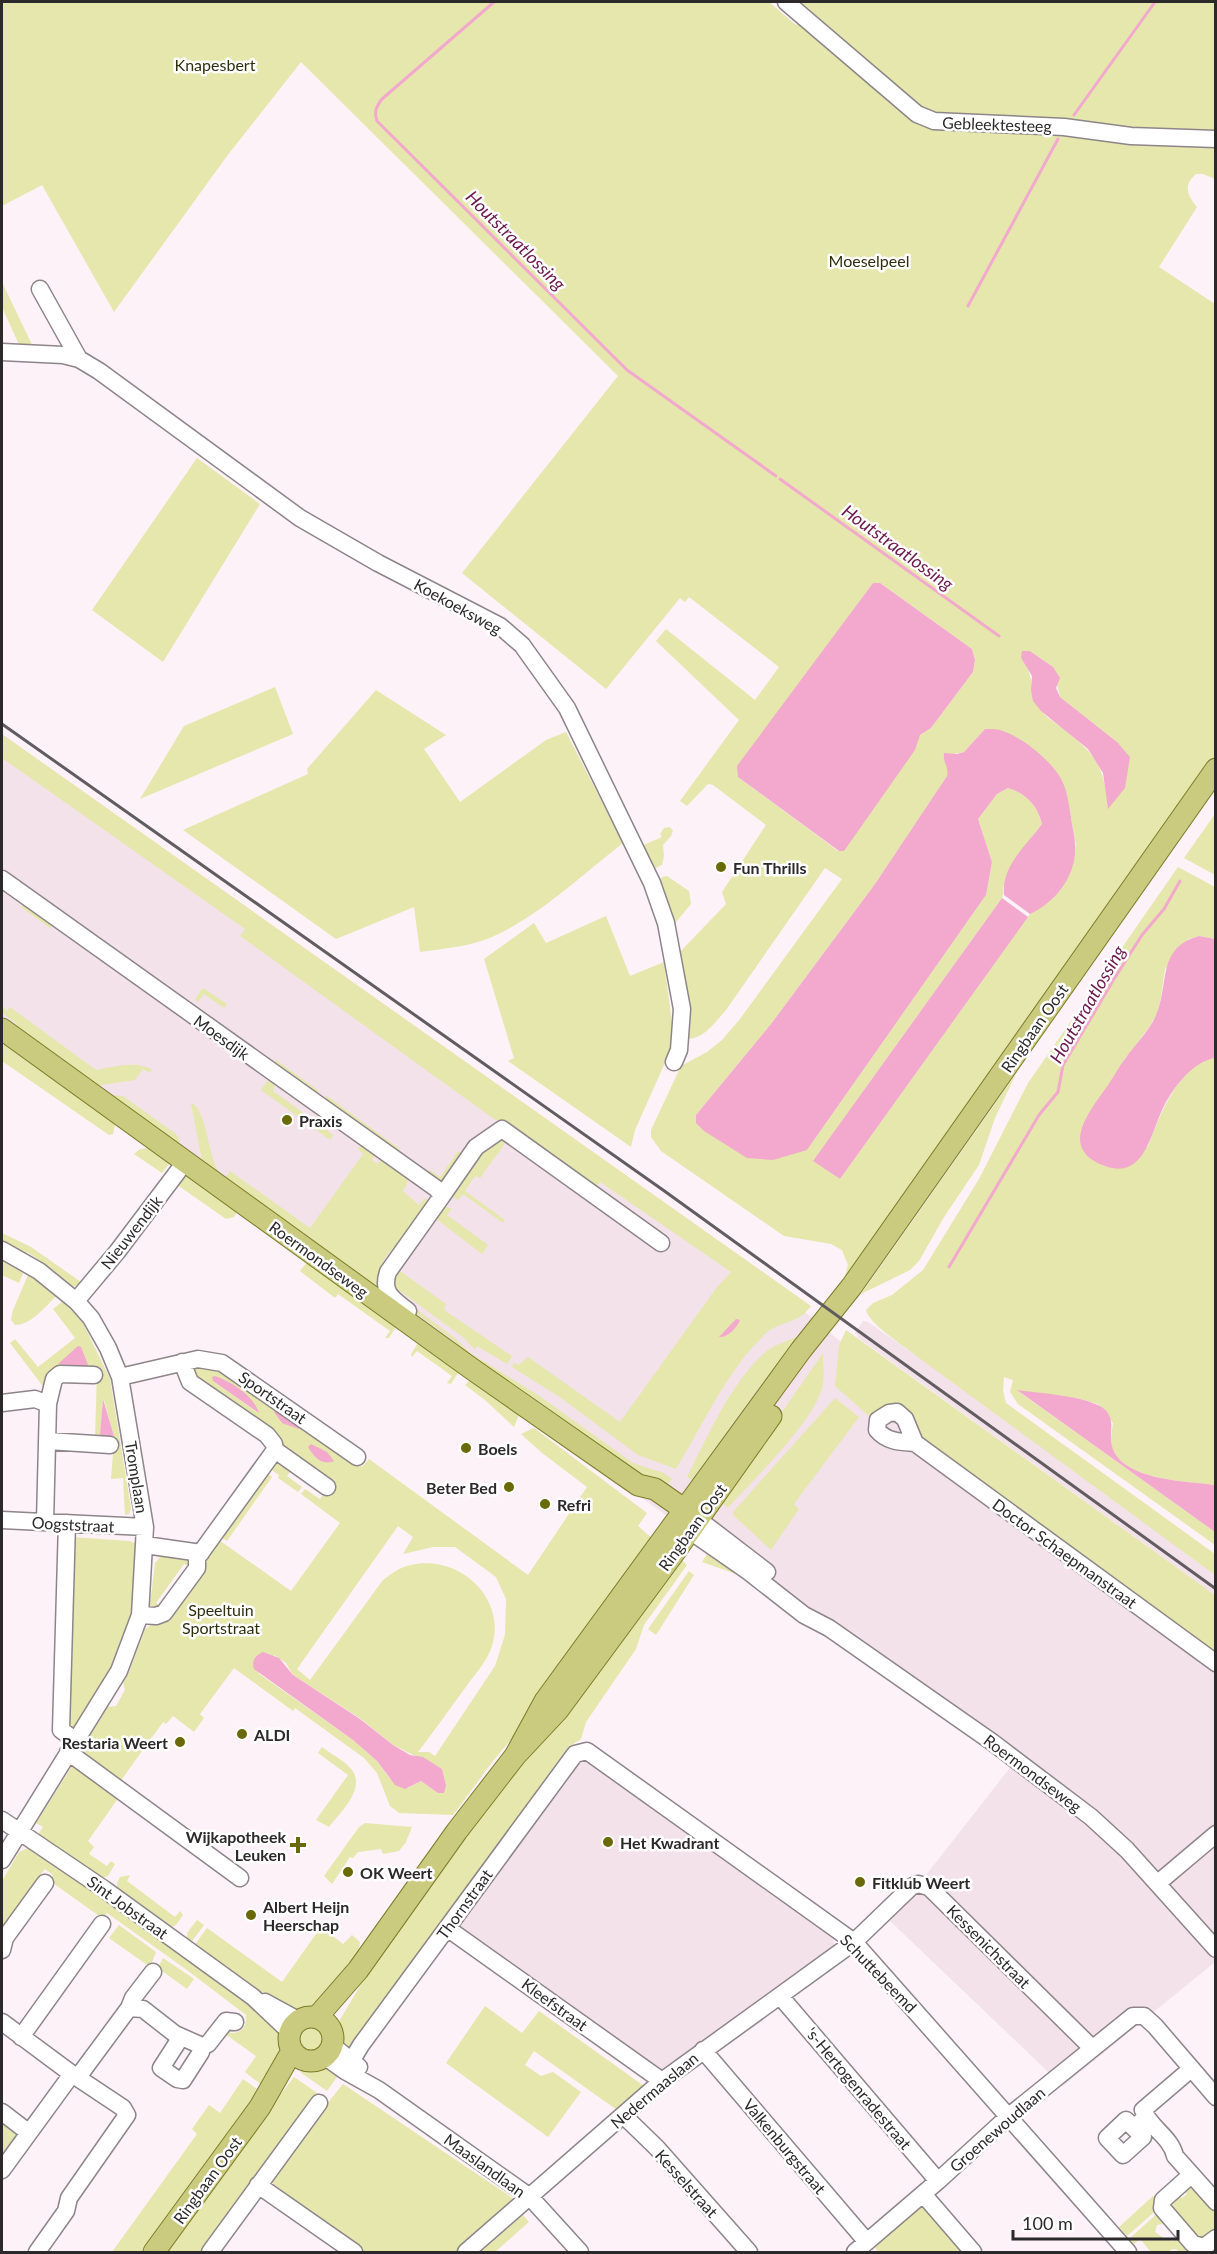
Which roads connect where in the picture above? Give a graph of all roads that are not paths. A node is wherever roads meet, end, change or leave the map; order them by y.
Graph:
1 (786, 2) edge
2 (1215, 139) edge
3 (40, 289) dead end
4 (2, 352) edge
5 (79, 359) junction
6 (1215, 769) edge
7 (2, 879) edge
8 (2, 1029) edge
9 (674, 1062) dead end
10 (185, 1162) junction
11 (442, 1196) junction
12 (661, 1243) dead end
13 (2, 1250) edge
14 (76, 1301) junction
15 (421, 1332) junction
16 (182, 1362) junction
17 (94, 1375) dead end
18 (120, 1377) junction
19 (2, 1403) edge
20 (48, 1404) junction
21 (48, 1441) junction
22 (915, 1443) dead end
23 (110, 1445) dead end
24 (275, 1450) junction
25 (357, 1457) dead end
26 (327, 1487) dead end
27 (2, 1520) edge
28 (687, 1520) junction
29 (45, 1522) junction
30 (67, 1523) junction
31 (145, 1527) junction
32 (145, 1545) junction
33 (201, 1553) junction
34 (140, 1615) junction
35 (1215, 1663) edge
36 (72, 1746) junction
37 (580, 1752) joint
38 (2, 1820) edge
39 (19, 1830) junction
40 (1215, 1834) edge
41 (2, 1860) edge
42 (240, 1878) dead end
43 (45, 1883) dead end
44 (1158, 1883) junction
45 (102, 1924) dead end
46 (447, 1928) junction
47 (854, 1942) junction
48 (1215, 1949) edge
49 (2, 1950) edge
50 (153, 1972) dead end
51 (780, 1996) junction
52 (129, 2008) junction
53 (2, 2022) edge
54 (234, 2022) dead end
55 (21, 2037) junction
56 (181, 2037) junction
57 (311, 2039) junction
58 (201, 2046) junction
59 (1092, 2048) junction
60 (703, 2050) junction
61 (352, 2060) junction
62 (1191, 2069) junction
63 (75, 2075) junction
64 (662, 2081) junction
65 (380, 2090) junction
66 (1215, 2097) edge
67 (319, 2103) dead end
68 (2, 2112) edge
69 (623, 2115) junction
70 (1010, 2116) junction
71 (28, 2132) junction
72 (2, 2170) edge
73 (1191, 2175) junction
74 (938, 2181) junction
75 (258, 2184) junction
76 (923, 2194) junction
77 (530, 2197) junction
78 (1215, 2202) edge
79 (1215, 2238) edge
80 (333, 2247) edge
81 (861, 2247) edge
82 (1122, 2250) edge
83 (37, 2253) edge
84 (154, 2253) edge
85 (210, 2253) edge
86 (354, 2253) edge
87 (466, 2253) edge
88 (580, 2253) edge
89 (748, 2253) edge
90 (973, 2253) edge

1 - 2 street, Gebleektesteeg
3 - 5 street
4 - 5 street, Koekoeksweg
5 - 9 street, Koekoeksweg
6 - 28 main road, Ringbaan Oost
7 - 11 street, Moesdijk
8 - 10 main road, Roermondseweg
10 - 14 street, Nieuwendijk
10 - 15 main road, Roermondseweg
11 - 12 street
11 - 15 street
13 - 14 street, Tromplaan
14 - 18 street, Tromplaan
15 - 28 main road, Roermondseweg
16 - 18 street, Sportstraat
16 - 24 street
16 - 25 street, Sportstraat
17 - 20 street
18 - 31 street, Tromplaan
19 - 20 street
20 - 21 street
21 - 23 street
21 - 29 street
22 - 35 street, Doctor Schaepmanstraat
24 - 26 street
24 - 33 street
27 - 29 street, Oogststraat
28 - 44 street, Roermondseweg
28 - 57 main road, Ringbaan Oost
29 - 30 street, Oogststraat
30 - 31 street, Oogststraat
30 - 36 street
31 - 32 street, Tromplaan
32 - 33 street
32 - 34 street, Tromplaan
33 - 34 street
34 - 36 street, Tromplaan
36 - 39 street, Tromplaan
36 - 42 street
37 - 46 street, Thornstraat
37 - 47 street, Schuttebeemd
38 - 39 street, Sint Jobstraat
39 - 41 street, Tromplaan
39 - 57 street, Sint Jobstraat
40 - 44 street
43 - 49 street
44 - 48 street, Roermondseweg
45 - 55 street
46 - 61 street, Thornstraat
46 - 64 street, Kleefstraat
47 - 51 street, Nedermaaslaan
47 - 59 street, Kessenichstraat
47 - 70 street, Schuttebeemd
50 - 52 street
51 - 60 street, Nedermaaslaan
51 - 74 street, 's-Hertogenradestraat
52 - 56 street
52 - 63 street
53 - 55 street
54 - 58 street
55 - 63 street
56 - 58 street
56 - 58 street
57 - 61 street, Maaslandlaan
57 - 65 street, Maaslandlaan
57 - 84 main road, Ringbaan Oost
59 - 62 street, Groenewoudlaan
59 - 70 street, Groenewoudlaan
60 - 64 street, Nedermaaslaan
60 - 81 street, Valkenburgstraat
61 - 65 street, Maaslandlaan
62 - 66 street
62 - 73 street
63 - 71 street
63 - 83 street
64 - 69 street, Nedermaaslaan
65 - 77 street, Maaslandlaan
67 - 75 street
68 - 71 street
69 - 77 street, Nedermaaslaan
69 - 89 street, Kesselstraat
70 - 74 street, Groenewoudlaan
70 - 82 street, Schuttebeemd
71 - 72 street
73 - 78 street
73 - 79 street
74 - 76 street, Groenewoudlaan
75 - 80 street
75 - 85 street
76 - 81 street, Groenewoudlaan
76 - 90 street
77 - 87 street, Nedermaaslaan
77 - 88 street, Maaslandlaan
80 - 86 street

